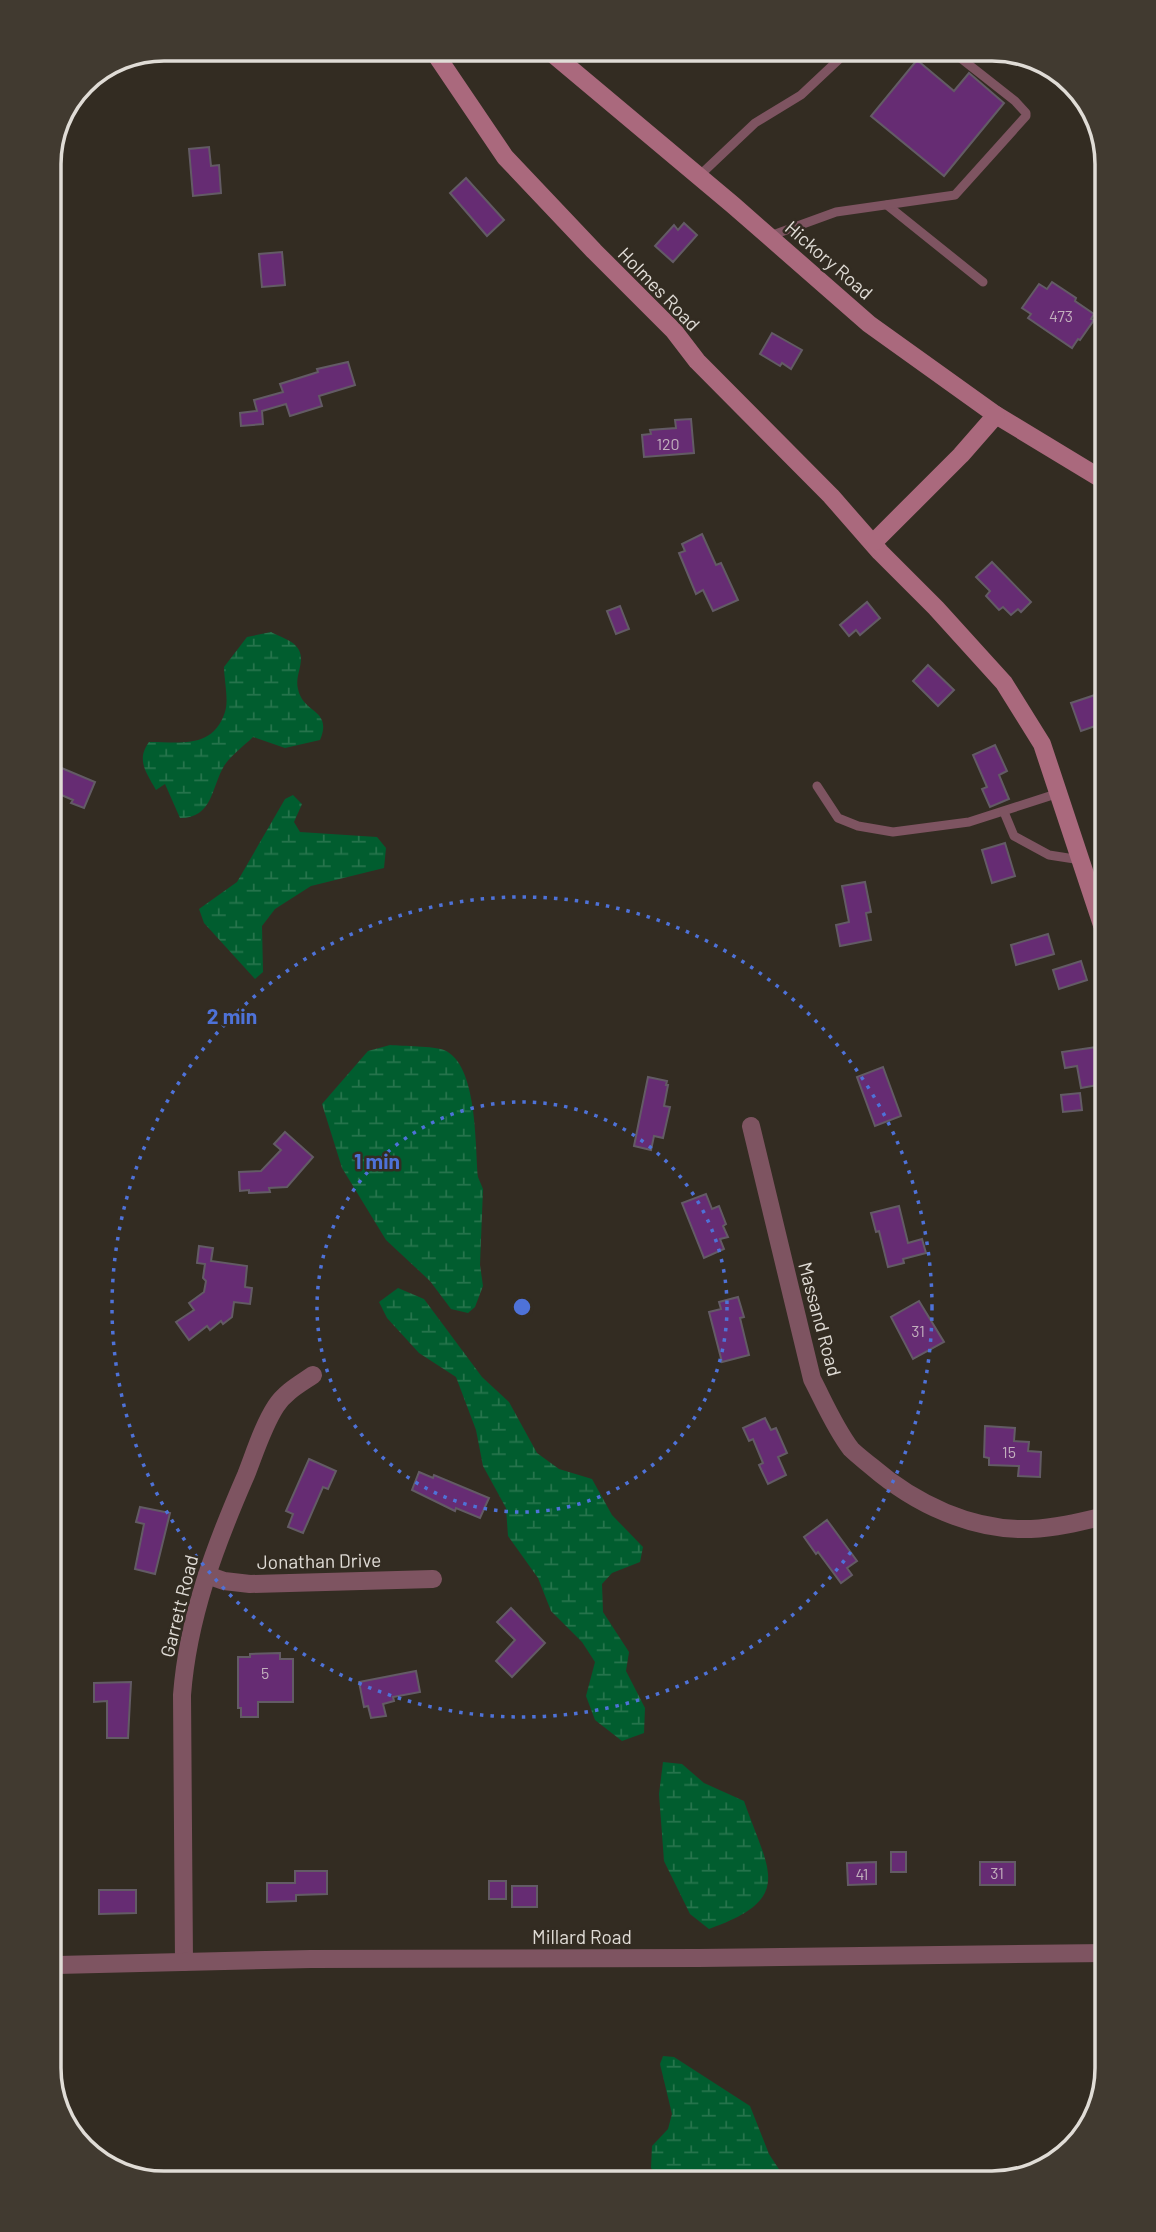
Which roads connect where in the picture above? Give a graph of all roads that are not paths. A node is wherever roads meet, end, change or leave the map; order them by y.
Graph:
1 (440, 61) edge
2 (561, 61) edge
3 (837, 61) edge
4 (964, 61) edge
5 (699, 176) junction
6 (887, 205) junction
7 (770, 236) junction
8 (983, 282) dead end
9 (996, 415) junction
10 (1095, 475) edge
11 (874, 542) junction
12 (817, 786) dead end
13 (1059, 793) junction
14 (1004, 812) junction
15 (1081, 860) junction
16 (1095, 903) edge
17 (751, 1126) dead end
18 (313, 1375) dead end
19 (1095, 1519) edge
20 (207, 1575) junction
21 (433, 1579) dead end
22 (1095, 1953) edge
23 (184, 1962) junction
24 (61, 1965) edge

1 - 11 street, Holmes Road
2 - 5 street, Hickory Road
3 - 5 lane
4 - 6 lane
5 - 7 street, Hickory Road
6 - 7 lane
6 - 8 lane
7 - 9 street, Hickory Road
9 - 10 street, Hickory Road
9 - 11 street
11 - 13 street, Holmes Road
12 - 14 lane
13 - 14 lane
13 - 15 street, Holmes Road
14 - 15 lane
15 - 16 street, Holmes Road
17 - 19 street, Massand Road
18 - 20 street, Garrett Road
20 - 21 street, Jonathan Drive
20 - 23 street, Garrett Road
22 - 23 street, Millard Road
23 - 24 street, Millard Road

